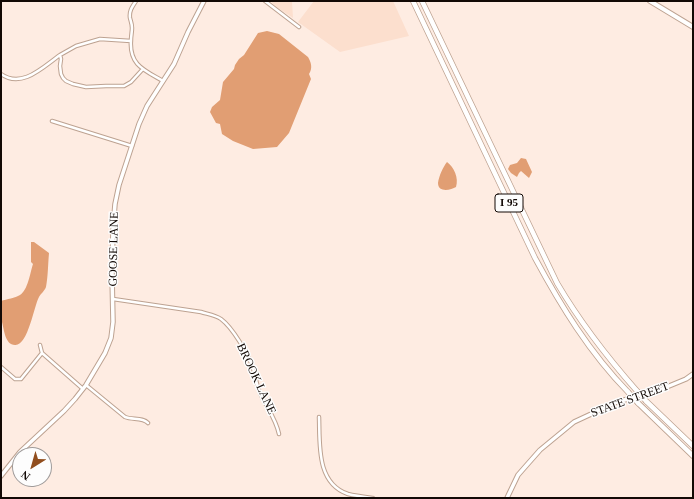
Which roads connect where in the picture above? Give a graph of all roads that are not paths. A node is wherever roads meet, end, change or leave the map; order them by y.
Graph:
1 (136, 1) edge
2 (204, 1) edge
3 (265, 1) edge
4 (413, 1) edge
5 (422, 1) edge
6 (650, 1) edge
7 (299, 27) dead end
8 (693, 27) edge
9 (131, 41) junction
10 (60, 55) junction
11 (142, 70) junction
12 (1, 74) edge
13 (163, 81) junction
14 (52, 121) dead end
15 (132, 146) junction
16 (113, 299) junction
17 (40, 345) dead end
18 (42, 353) junction
19 (1, 367) edge
20 (693, 374) edge
21 (86, 385) junction
22 (83, 389) junction
23 (319, 417) dead end
24 (148, 423) dead end
25 (279, 434) dead end
26 (693, 445) edge
27 (693, 458) edge
28 (1, 476) edge
29 (373, 498) edge
30 (507, 498) edge

1 - 9 street
2 - 13 street, GOOSE LANE
3 - 7 street
4 - 27 highway, I 95, bridge
5 - 26 highway, I 95, bridge
6 - 8 main road
9 - 10 street
9 - 11 street
10 - 11 street
10 - 12 street
11 - 13 street
13 - 15 street, GOOSE LANE
14 - 15 street
15 - 16 street, GOOSE LANE
16 - 21 street, GOOSE LANE
16 - 25 street, BROOK LANE
17 - 18 street
18 - 19 street
18 - 22 street
20 - 30 street, STATE STREET
21 - 22 street, GOOSE LANE
21 - 24 street
22 - 28 street, GOOSE LANE
23 - 29 street

